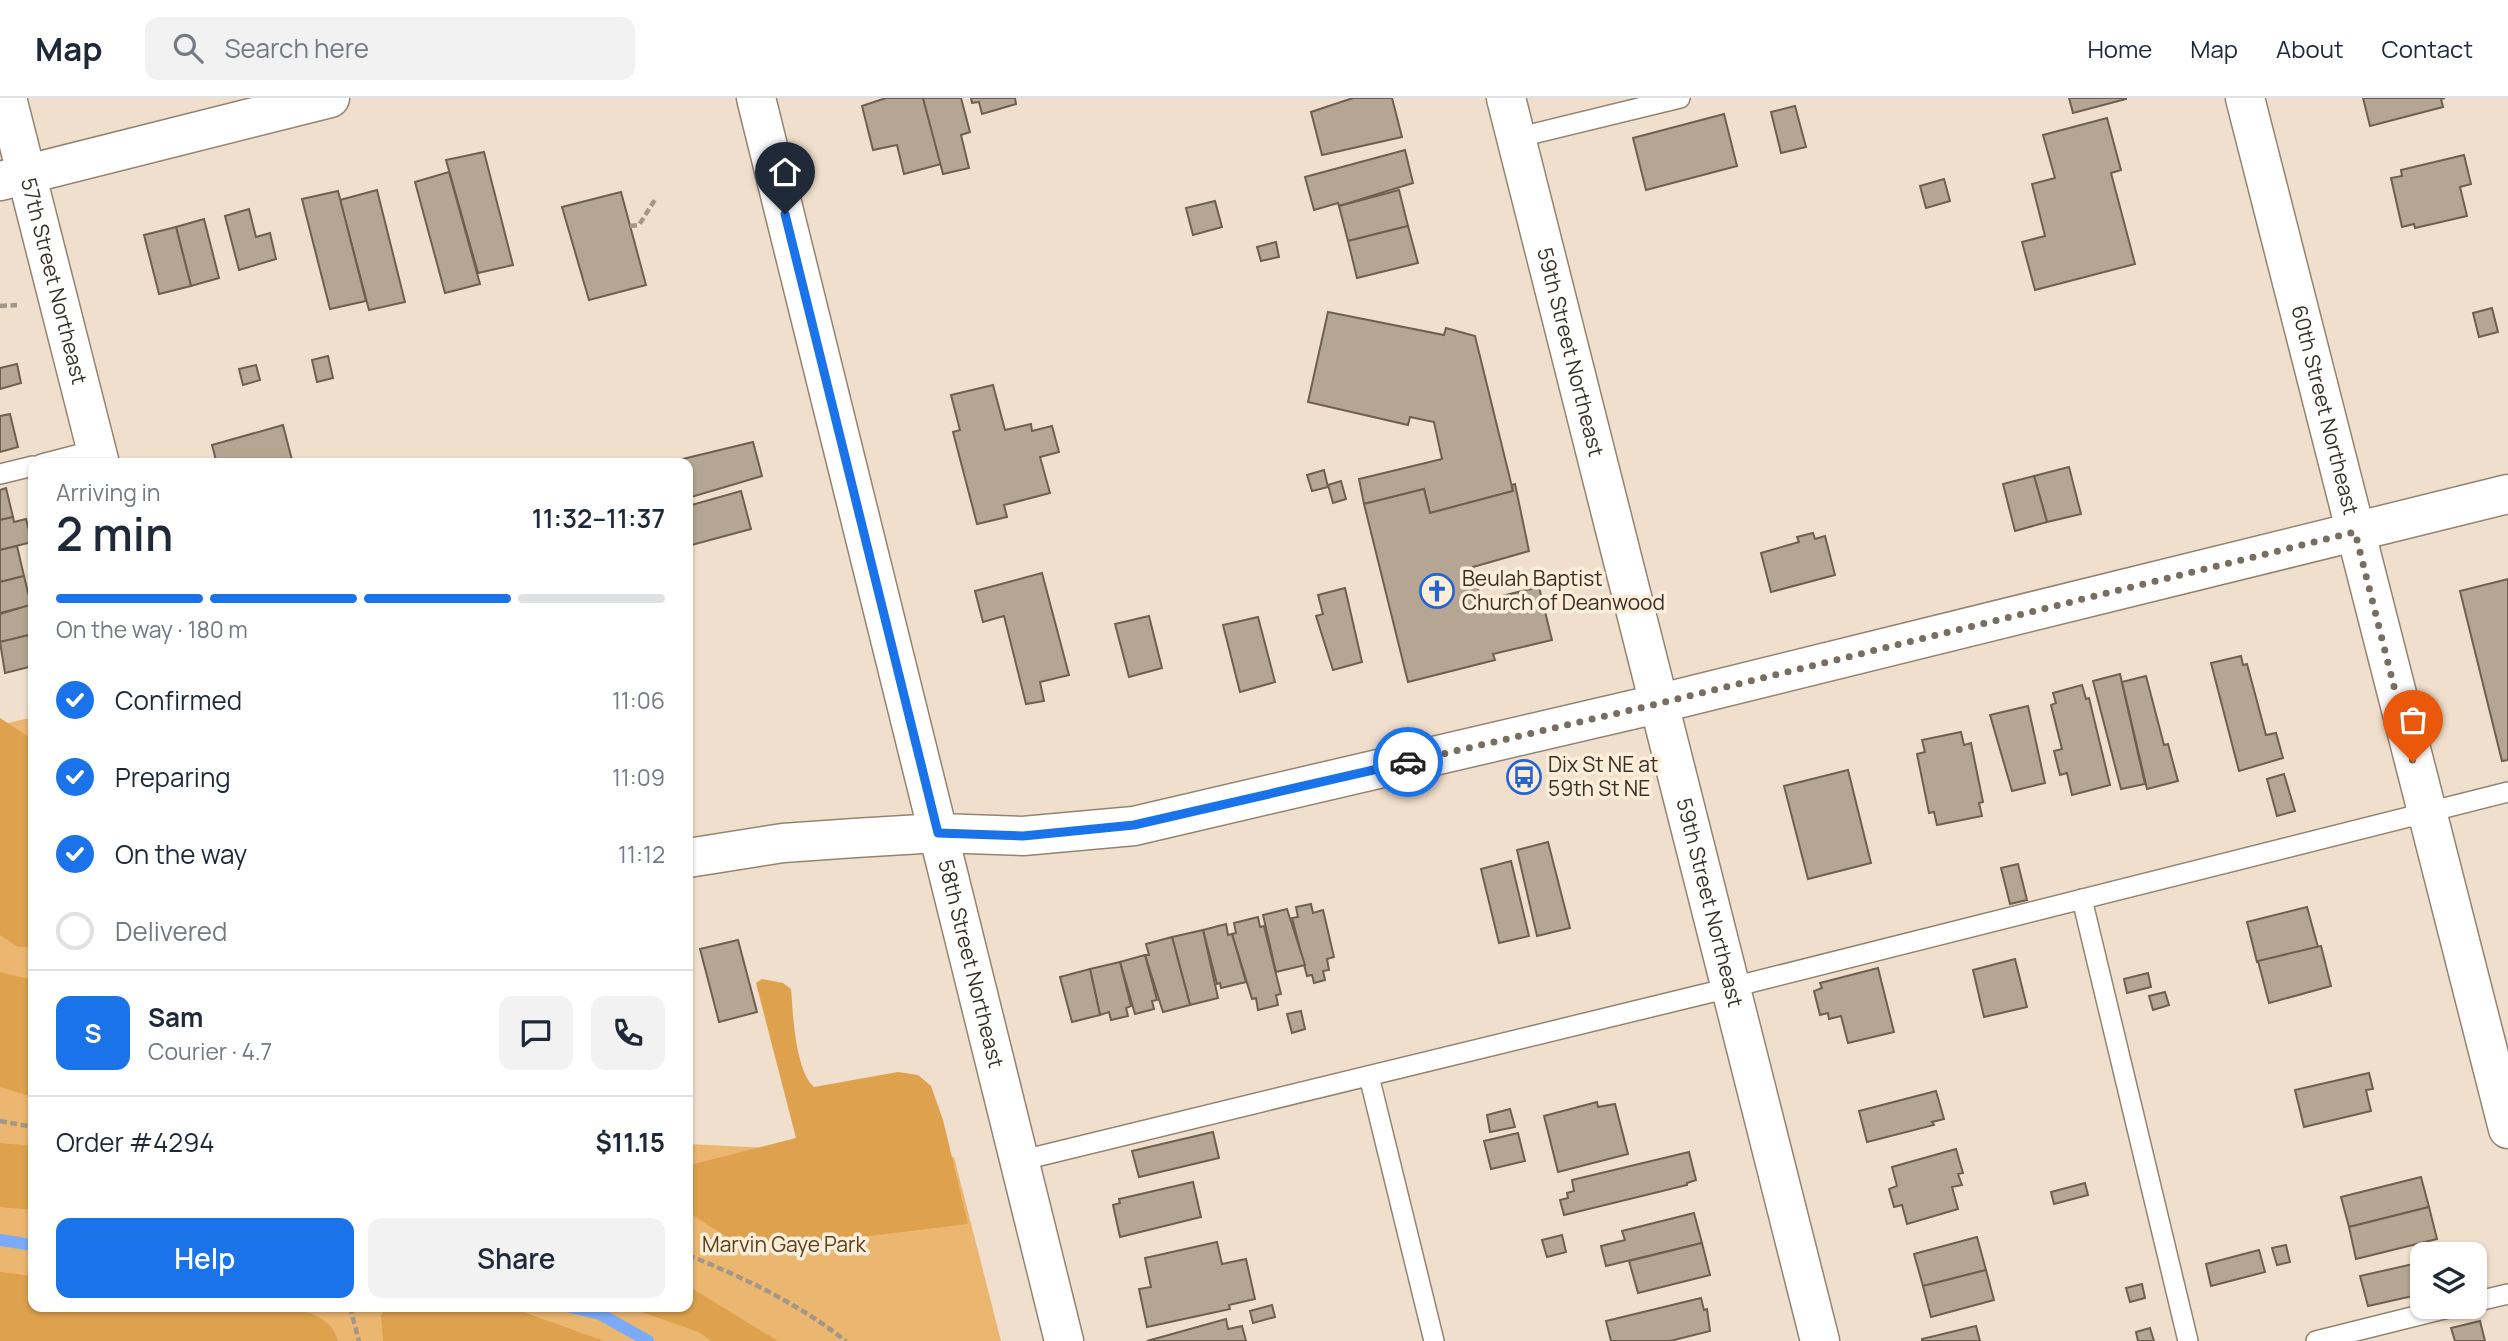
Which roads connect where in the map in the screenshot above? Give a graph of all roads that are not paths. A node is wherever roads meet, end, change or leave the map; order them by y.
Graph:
1 (7, 98) edge
2 (330, 98) edge
3 (756, 98) edge
4 (1506, 98) edge
5 (1680, 98) edge
6 (2245, 98) edge
7 (1516, 138) junction
8 (13, 177) edge
9 (98, 457) edge
10 (28, 467) edge
11 (0, 474) edge
12 (2508, 494) edge
13 (2355, 532) junction
14 (1657, 704) junction
15 (2508, 792) edge
16 (2427, 813) junction
17 (938, 833) junction
18 (693, 857) edge
19 (2082, 899) junction
20 (1729, 988) junction
21 (1369, 1076) junction
22 (2508, 1129) edge
23 (1019, 1161) junction
24 (2508, 1294) edge
25 (2487, 1299) edge
26 (2410, 1318) edge
27 (1064, 1341) edge
28 (1434, 1341) edge
29 (1820, 1341) edge
30 (2188, 1341) edge
31 (2316, 1341) edge

1 - 8 street, 57th Street Northeast
2 - 8 street
3 - 17 street, 58th Street Northeast
4 - 7 street, 59th Street Northeast
5 - 7 lane
6 - 13 street, 60th Street Northeast
7 - 14 street, 59th Street Northeast
8 - 9 street, 57th Street Northeast
10 - 11 lane
12 - 13 street
13 - 14 street
13 - 16 street, 60th Street Northeast
14 - 17 street
14 - 20 street, 59th Street Northeast
15 - 16 lane
16 - 19 lane
16 - 22 street, 60th Street Northeast
17 - 18 street
17 - 23 street, 58th Street Northeast
19 - 20 lane
19 - 30 lane
20 - 21 lane
20 - 29 street, 59th Street Northeast
21 - 23 lane
21 - 28 lane
23 - 27 street, 58th Street Northeast
24 - 25 lane
26 - 31 lane

